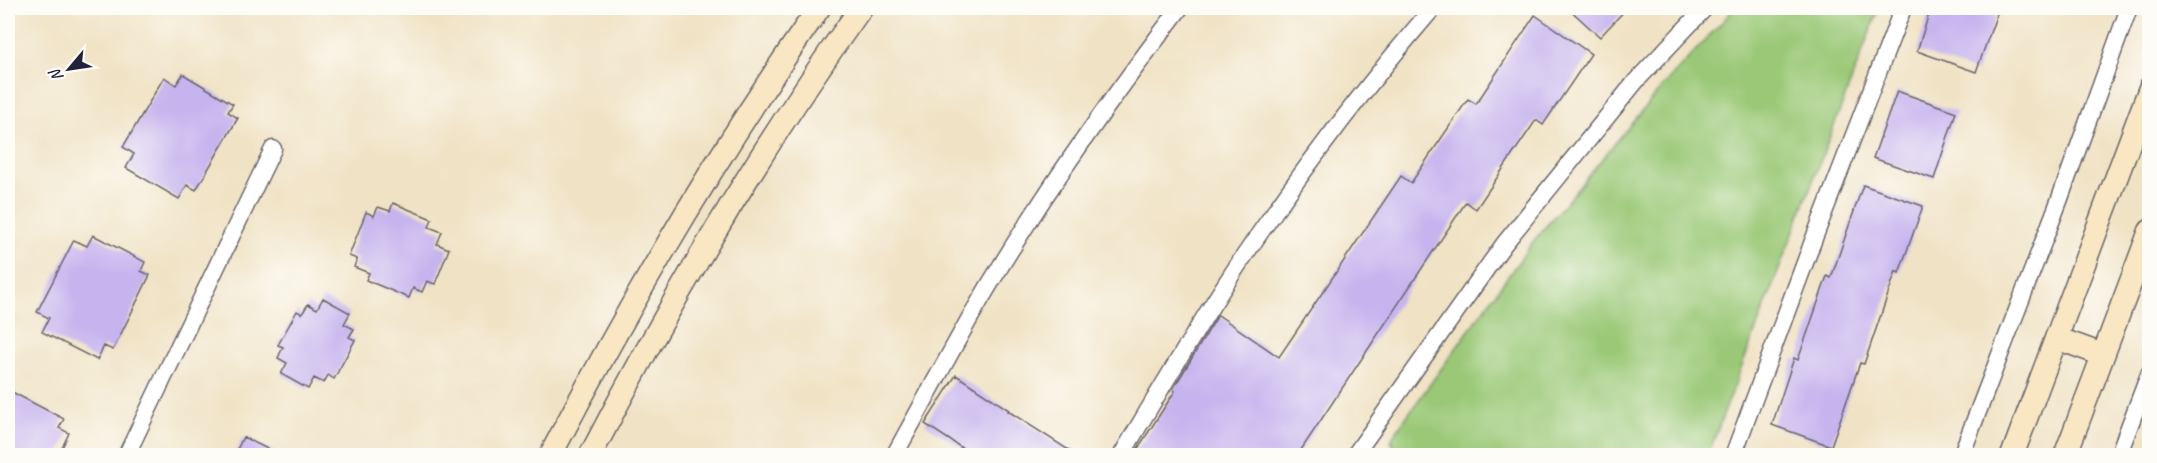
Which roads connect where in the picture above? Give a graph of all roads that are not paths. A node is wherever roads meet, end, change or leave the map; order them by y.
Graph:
1 (819, 8) edge
2 (861, 8) edge
3 (1180, 8) edge
4 (1431, 8) edge
5 (1705, 8) edge
6 (1904, 8) edge
7 (2129, 8) edge
8 (2150, 88) edge
9 (273, 149) dead end
10 (2150, 231) edge
11 (2056, 338) junction
12 (2103, 355) junction
13 (2150, 372) edge
14 (2120, 454) edge
15 (895, 455) edge
16 (126, 456) edge
17 (550, 456) edge
18 (590, 456) edge
19 (1121, 456) edge
20 (1354, 456) edge
21 (1733, 456) edge
22 (1961, 456) edge
23 (2012, 456) edge
24 (2065, 456) edge

1 - 17 street
2 - 18 street
3 - 15 street
4 - 19 street
5 - 20 street
6 - 21 street
7 - 22 street
8 - 11 street
9 - 16 street
10 - 12 street
11 - 12 street
11 - 23 street
12 - 24 street
13 - 14 street

